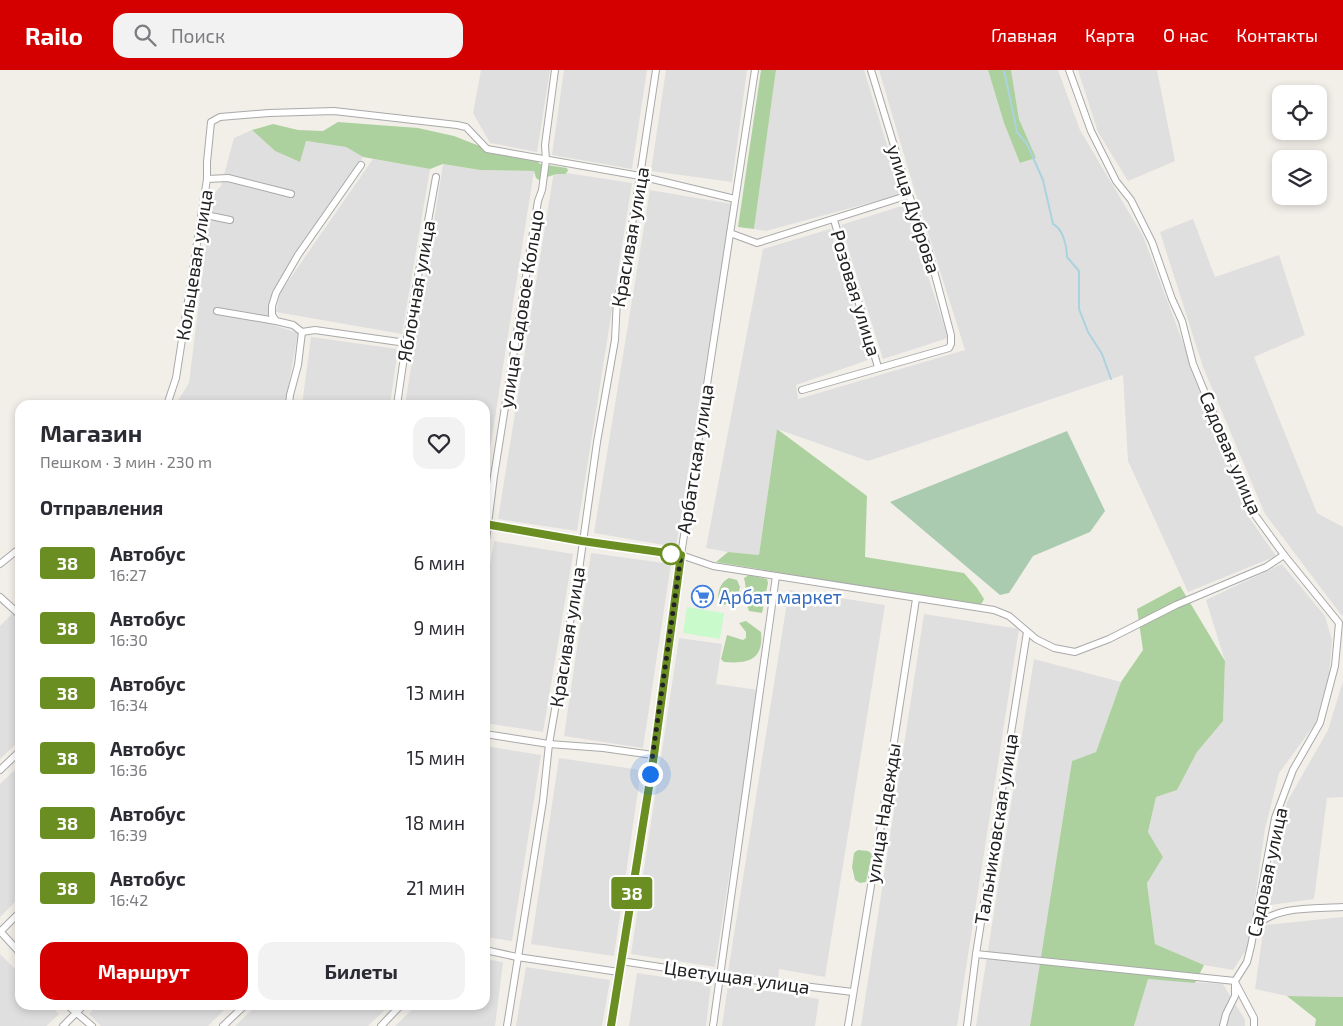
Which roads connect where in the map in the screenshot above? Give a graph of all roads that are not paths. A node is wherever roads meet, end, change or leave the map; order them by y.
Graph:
1 (555, 70) edge
2 (656, 70) edge
3 (755, 70) edge
4 (871, 70) edge
5 (1069, 70) edge
6 (546, 160) junction
7 (361, 165) dead end
8 (640, 176) junction
9 (436, 177) dead end
10 (207, 180) junction
11 (291, 194) dead end
12 (909, 196) junction
13 (735, 199) junction
14 (201, 214) junction
15 (230, 220) dead end
16 (834, 220) junction
17 (730, 233) junction
18 (217, 311) dead end
19 (276, 321) junction
20 (302, 332) junction
21 (406, 343) junction
22 (878, 367) junction
23 (802, 390) dead end
24 (169, 400) edge
25 (290, 400) edge
26 (398, 400) edge
27 (490, 503) edge
28 (490, 525) edge
29 (582, 541) junction
30 (15, 552) edge
31 (681, 555) junction
32 (1284, 555) junction
33 (0, 564) edge
34 (776, 576) junction
35 (0, 597) edge
36 (916, 599) junction
37 (15, 610) edge
38 (1027, 632) junction
39 (490, 735) edge
40 (549, 744) junction
41 (654, 755) junction
42 (15, 756) edge
43 (0, 770) edge
44 (1343, 907) edge
45 (15, 917) edge
46 (1255, 928) junction
47 (0, 932) edge
48 (15, 948) edge
49 (490, 951) edge
50 (976, 954) junction
51 (517, 957) junction
52 (621, 961) junction
53 (619, 972) junction
54 (719, 976) junction
55 (1235, 980) junction
56 (853, 992) junction
57 (73, 1010) edge
58 (79, 1010) edge
59 (240, 1010) edge
60 (396, 1010) edge
61 (76, 1013) junction
62 (63, 1026) edge
63 (92, 1026) edge
64 (223, 1026) edge
65 (381, 1026) edge
66 (507, 1026) edge
67 (611, 1026) edge
68 (712, 1026) edge
69 (848, 1026) edge
70 (967, 1026) edge
71 (1223, 1026) edge
72 (1254, 1026) edge

1 - 6 street, улица Садовое Кольцо
2 - 8 street, Красивая улица
3 - 13 street, Арбатская улица
4 - 12 street, улица Дуброва
5 - 32 street, Садовая улица
6 - 8 street
6 - 10 street
6 - 27 street, улица Садовое Кольцо
7 - 19 street
8 - 13 street
8 - 29 street, Красивая улица
9 - 21 street, Яблочная улица
10 - 11 street, Кольцевая улица
10 - 14 street, Кольцевая улица
12 - 16 street
12 - 22 street, улица Дуброва
13 - 17 street, Арбатская улица
14 - 15 street
14 - 24 street, Кольцевая улица
16 - 17 street
16 - 22 street, Розовая улица
17 - 31 street, Арбатская улица
18 - 19 street
19 - 20 street
20 - 21 street
20 - 25 street
21 - 26 street, Яблочная улица
22 - 23 street
28 - 29 street
29 - 31 street
29 - 40 street, Красивая улица
30 - 33 street
31 - 34 street
31 - 41 street, Арбатская улица
32 - 38 street
32 - 46 street, Садовая улица
34 - 36 street
34 - 54 street
35 - 37 street
36 - 38 street
36 - 56 street, улица Надежды
38 - 50 street, Тальниковская улица
39 - 40 street
40 - 41 street
40 - 51 street, Красивая улица
41 - 52 street, Арбатская улица
42 - 43 street
44 - 46 street
45 - 47 street
46 - 55 street, Садовая улица
47 - 48 street
49 - 51 street
50 - 55 street
50 - 70 street, Тальниковская улица
51 - 53 street
51 - 66 street, Красивая улица
52 - 53 street, Арбатская улица
52 - 54 street, Цветущая улица
53 - 67 street, Арбатская улица
54 - 56 street, Цветущая улица
54 - 68 street
55 - 71 street, Садовая улица
55 - 72 street
56 - 69 street, улица Надежды
57 - 61 street
58 - 61 street
59 - 64 street
60 - 65 street
61 - 62 street
61 - 63 street

